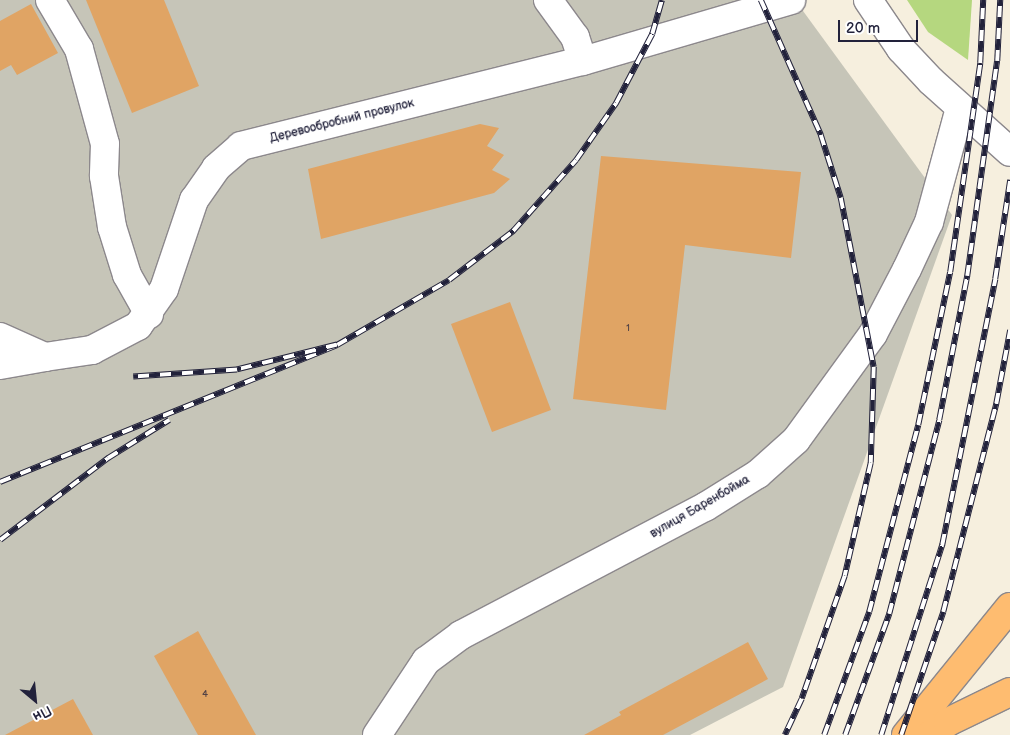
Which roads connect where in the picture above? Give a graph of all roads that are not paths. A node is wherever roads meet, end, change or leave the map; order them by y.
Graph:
1 (50, 0) edge
2 (548, 0) edge
3 (790, 0) edge
4 (868, 0) edge
5 (583, 61) junction
6 (960, 108) junction
7 (1010, 152) edge
8 (149, 314) junction
9 (0, 337) edge
10 (45, 357) junction
11 (0, 364) edge
12 (1010, 607) edge
13 (1010, 692) edge
14 (377, 735) edge
15 (906, 735) edge
16 (930, 735) edge

1 - 8 street
2 - 5 street
3 - 5 street, Деревообробний провулок
4 - 6 street
5 - 8 street, Деревообробний провулок
6 - 7 street
6 - 14 street, вулиця Баренбойма
8 - 10 street, Деревообробний провулок
9 - 10 street
10 - 11 street, Деревообробний провулок
12 - 15 main road
13 - 16 main road

